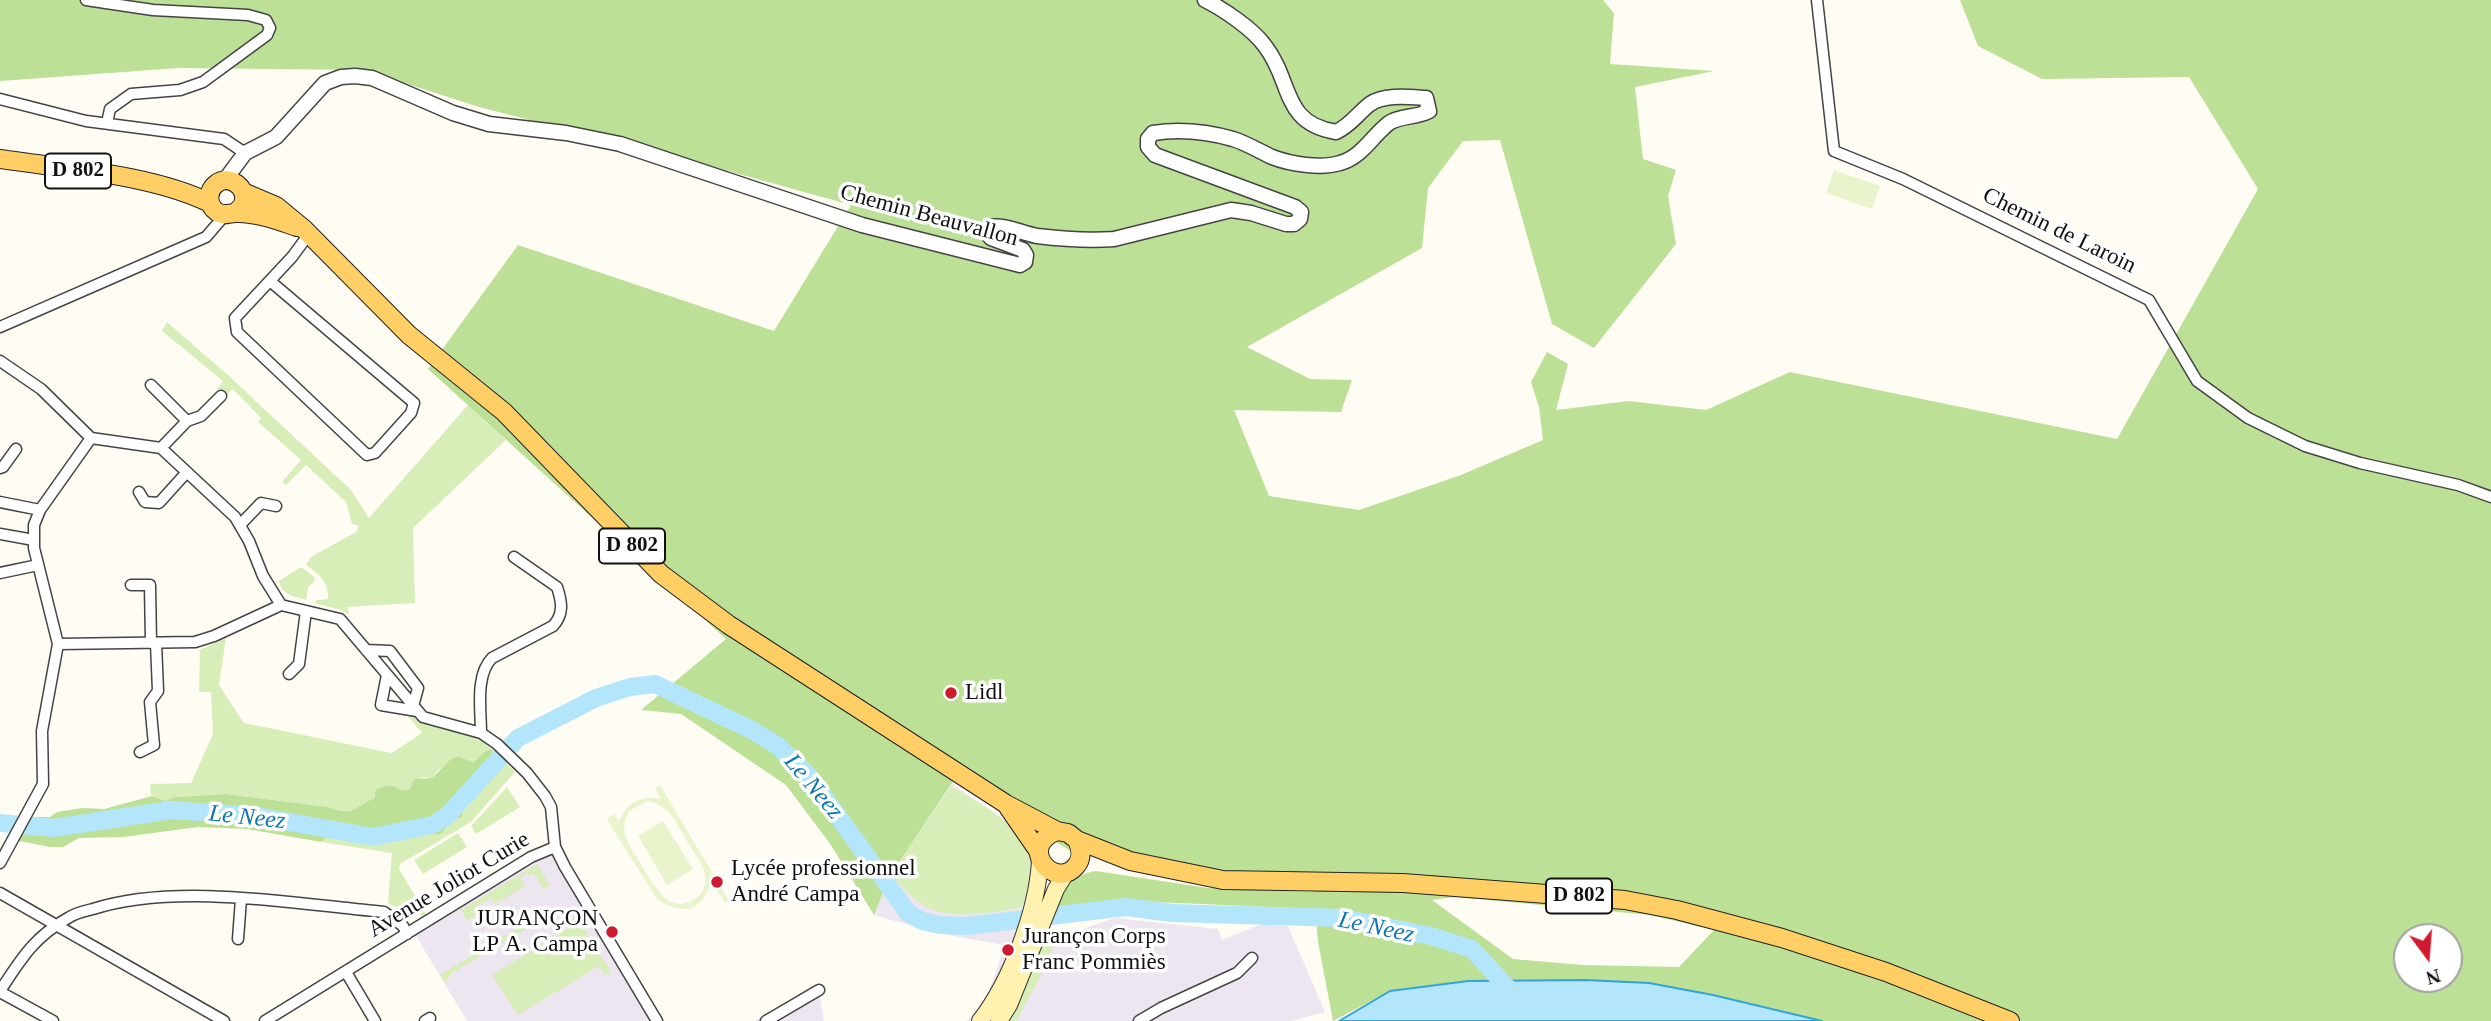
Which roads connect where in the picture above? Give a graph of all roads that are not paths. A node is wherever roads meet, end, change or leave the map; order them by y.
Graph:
1 (86, 0) edge
2 (1205, 0) edge
3 (1817, 0) edge
4 (0, 99) edge
5 (107, 123) junction
6 (243, 156) junction
7 (0, 159) edge
8 (155, 183) junction
9 (231, 185) junction
10 (222, 210) junction
11 (307, 232) junction
12 (270, 281) junction
13 (0, 327) edge
14 (0, 361) edge
15 (150, 385) dead end
16 (221, 396) dead end
17 (187, 421) junction
18 (91, 438) junction
19 (161, 448) junction
20 (16, 449) dead end
21 (0, 467) edge
22 (187, 472) junction
23 (139, 492) dead end
24 (2491, 497) edge
25 (0, 502) edge
26 (276, 506) dead end
27 (40, 510) junction
28 (240, 525) junction
29 (0, 534) edge
30 (34, 540) junction
31 (514, 557) dead end
32 (38, 565) junction
33 (0, 573) edge
34 (131, 585) dead end
35 (281, 605) junction
36 (306, 611) junction
37 (153, 643) junction
38 (58, 644) junction
39 (366, 650) junction
40 (289, 674) dead end
41 (387, 675) junction
42 (415, 708) junction
43 (481, 733) junction
44 (140, 752) dead end
45 (1006, 804) junction
46 (1057, 831) junction
47 (1077, 840) junction
48 (555, 847) junction
49 (1040, 856) junction
50 (1130, 861) junction
51 (0, 863) edge
52 (1072, 869) junction
53 (0, 893) edge
54 (241, 899) junction
55 (1042, 903) junction
56 (57, 925) junction
57 (1033, 930) junction
58 (407, 934) junction
59 (238, 939) dead end
60 (1252, 958) dead end
61 (346, 972) junction
62 (818, 990) dead end
63 (0, 991) edge
64 (53, 1021) edge
65 (224, 1021) edge
66 (265, 1021) edge
67 (375, 1021) edge
68 (657, 1021) edge
69 (766, 1021) edge
70 (981, 1021) edge
71 (999, 1021) edge
72 (1139, 1021) edge
73 (2010, 1021) edge

1 - 5 street
2 - 6 street, Chemin Beauvallon
3 - 24 street, Chemin de Laroin
4 - 5 street
5 - 6 street
6 - 9 street
7 - 8 main road, D 802
8 - 9 main road, D 802
8 - 10 main road, D 802
9 - 10 main road
9 - 10 main road
9 - 11 main road, D 802
10 - 11 main road, D 802
10 - 13 street
11 - 12 street
11 - 45 main road, D 802
12 - 12 street
14 - 18 street
15 - 17 street
16 - 17 street
17 - 19 street
18 - 19 street
18 - 27 street
19 - 22 street
20 - 21 street
22 - 23 street
22 - 28 street
25 - 27 street
26 - 28 street
27 - 30 street
28 - 35 street
29 - 30 street
30 - 32 street
31 - 43 street
32 - 33 street
32 - 38 street
34 - 37 street
35 - 36 street
35 - 37 street
36 - 39 street
36 - 40 street
37 - 38 street
37 - 44 street
38 - 51 street
39 - 41 street
39 - 42 street
41 - 42 street
41 - 42 street
42 - 43 street
43 - 48 street
45 - 46 main road, D 802
45 - 49 main road, D 802
46 - 47 main road
46 - 49 main road
47 - 50 main road, D 802
47 - 52 main road
48 - 58 street, Avenue Joliot Curie
48 - 68 street, Avenue Joliot Curie
49 - 52 main road
49 - 55 main road
50 - 52 main road, D 802
50 - 73 main road, D 802
52 - 55 main road
53 - 56 street
54 - 56 street
54 - 58 street
54 - 59 street
55 - 57 main road
56 - 63 street
56 - 65 street
57 - 70 main road
57 - 71 main road
58 - 61 street, Avenue Joliot Curie
60 - 72 street
61 - 66 street, Avenue Joliot Curie
61 - 67 street
62 - 69 street
63 - 64 street

